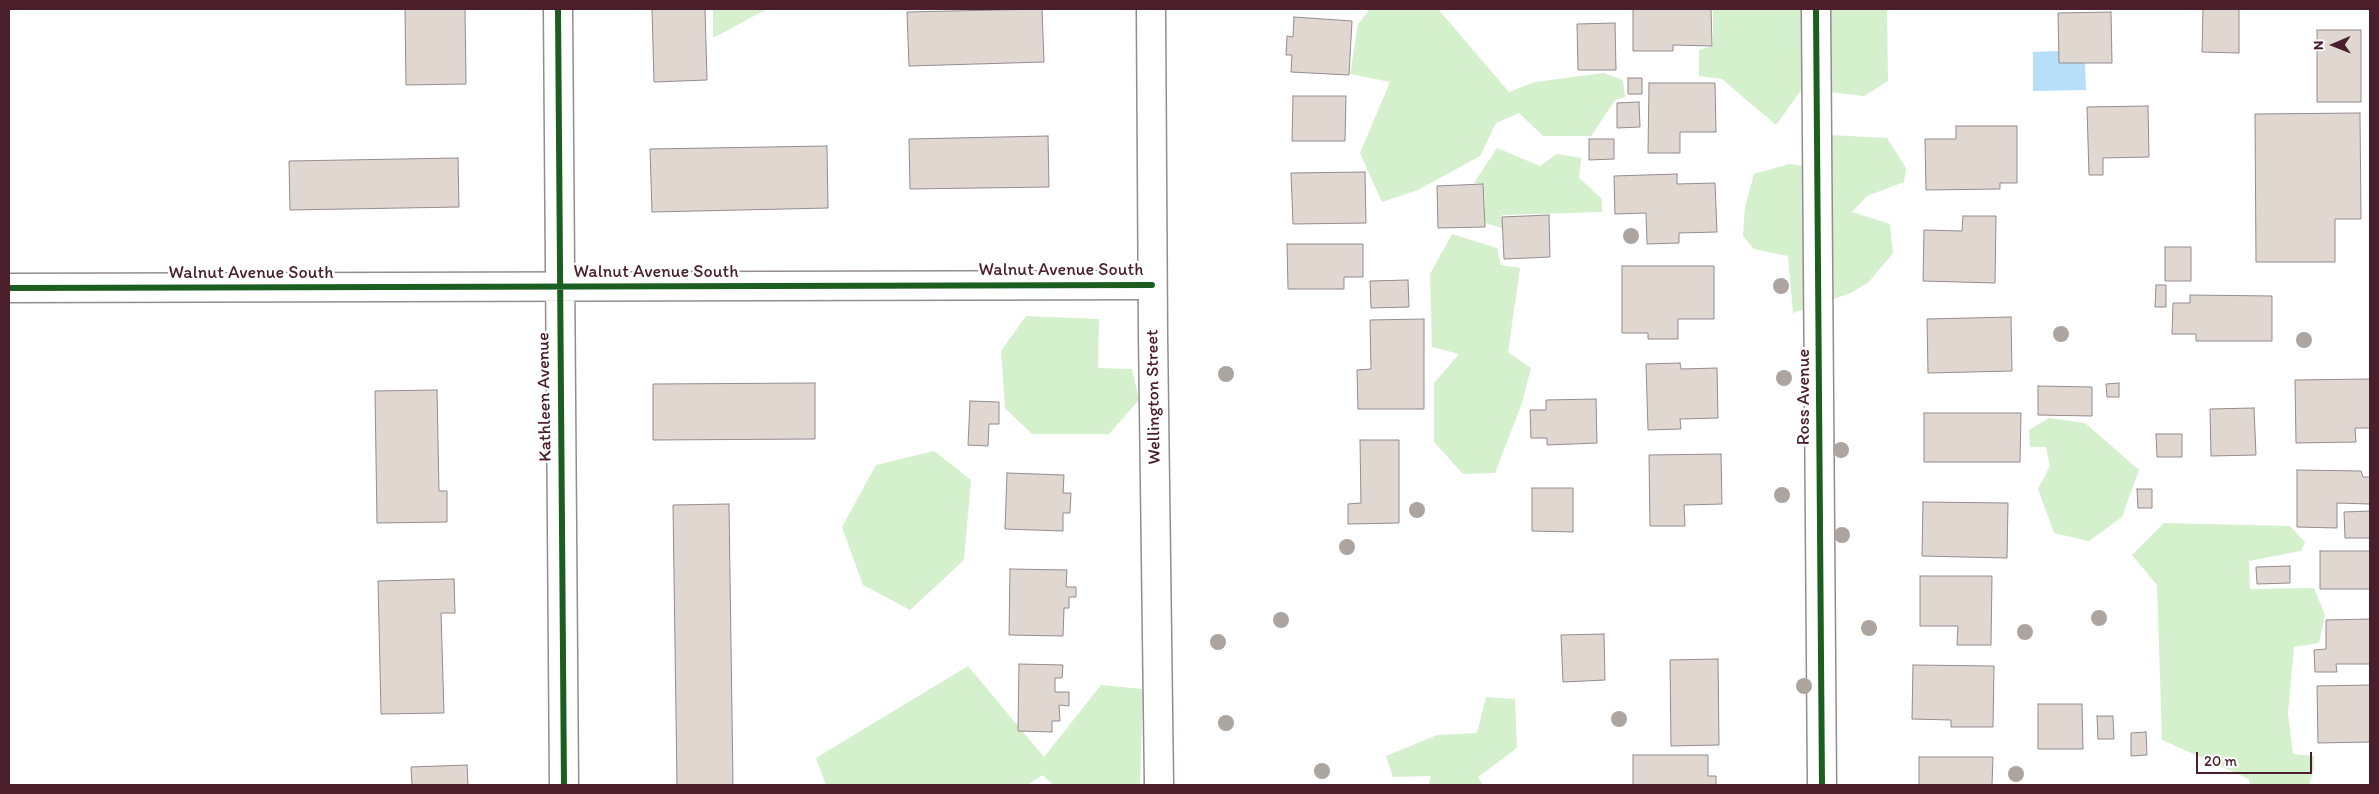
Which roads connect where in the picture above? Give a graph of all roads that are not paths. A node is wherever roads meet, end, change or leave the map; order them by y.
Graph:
1 (558, 9) edge
2 (1151, 9) edge
3 (1816, 9) edge
4 (1152, 285) junction
5 (9, 288) edge
6 (559, 288) junction
7 (564, 785) edge
8 (1159, 785) edge
9 (1822, 785) edge

1 - 6 street, Kathleen Avenue
2 - 4 street, Wellington Street
3 - 9 street, Ross Avenue
4 - 6 street, Walnut Avenue South
4 - 8 street, Wellington Street
5 - 6 street, Walnut Avenue South
6 - 7 street, Kathleen Avenue

